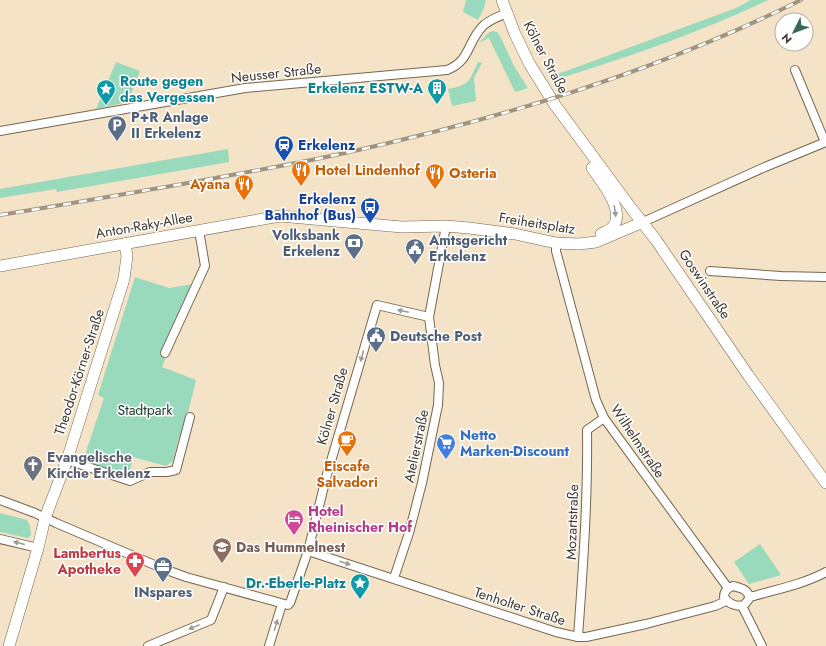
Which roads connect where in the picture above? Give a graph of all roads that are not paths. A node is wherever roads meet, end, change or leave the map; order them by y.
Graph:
1 (502, 0) edge
2 (506, 13) junction
3 (795, 70) dead end
4 (555, 105) joint
5 (0, 131) edge
6 (580, 141) junction
7 (825, 142) edge
8 (643, 222) junction
9 (446, 226) junction
10 (199, 230) junction
11 (596, 242) junction
12 (556, 243) junction
13 (125, 244) junction
14 (0, 266) edge
15 (710, 271) dead end
16 (826, 277) edge
17 (429, 317) junction
18 (165, 353) dead end
19 (190, 417) dead end
20 (604, 418) junction
21 (67, 460) junction
22 (826, 483) edge
23 (0, 500) edge
24 (45, 518) junction
25 (0, 539) edge
26 (38, 548) junction
27 (308, 551) junction
28 (826, 572) edge
29 (394, 578) junction
30 (224, 587) junction
31 (728, 588) junction
32 (749, 596) junction
33 (726, 601) junction
34 (282, 604) junction
35 (742, 606) junction
36 (578, 637) junction
37 (0, 644) edge
38 (8, 646) edge
39 (148, 646) edge
40 (269, 646) edge
41 (762, 646) edge

1 - 2 street, Kölner Straße
2 - 4 street, Kölner Straße
2 - 5 street, Neusser Straße
3 - 7 street
4 - 6 street, Goswinstraße
6 - 8 street, Goswinstraße
6 -> 11 street
7 - 8 street
8 - 11 street, Freiheitsplatz
8 - 22 street, Goswinstraße
9 - 10 street, Anton-Raky-Allee
9 - 12 street, Freiheitsplatz
9 - 17 street
10 - 13 street, Anton-Raky-Allee
10 - 18 street
11 - 12 street, Freiheitsplatz
12 - 20 street, Wilhelmstraße
13 - 14 street, Anton-Raky-Allee
13 - 21 street, Theodor-Körner-Straße
15 - 16 street
17 -> 27 street, Kölner Straße
17 - 29 street, Atelierstraße
19 - 21 street
20 - 31 street, Wilhelmstraße
20 - 36 street, Mozartstraße
21 - 24 street, Theodor-Körner-Straße
23 - 24 street
24 - 26 street, Theodor-Körner-Straße
24 - 30 street
26 -> 25 street
26 - 38 street, Theodor-Körner-Straße
27 -> 29 street, Tenholter Straße
27 - 34 street, Kölner Straße
28 - 32 street
29 - 36 street, Tenholter Straße
30 - 34 street
30 -> 39 street
31 - 32 street
31 - 33 street
32 - 35 street
33 - 35 street
33 - 36 street, Tenholter Straße
40 -> 34 street, Kölner Straße
35 - 41 street
37 - 38 street

